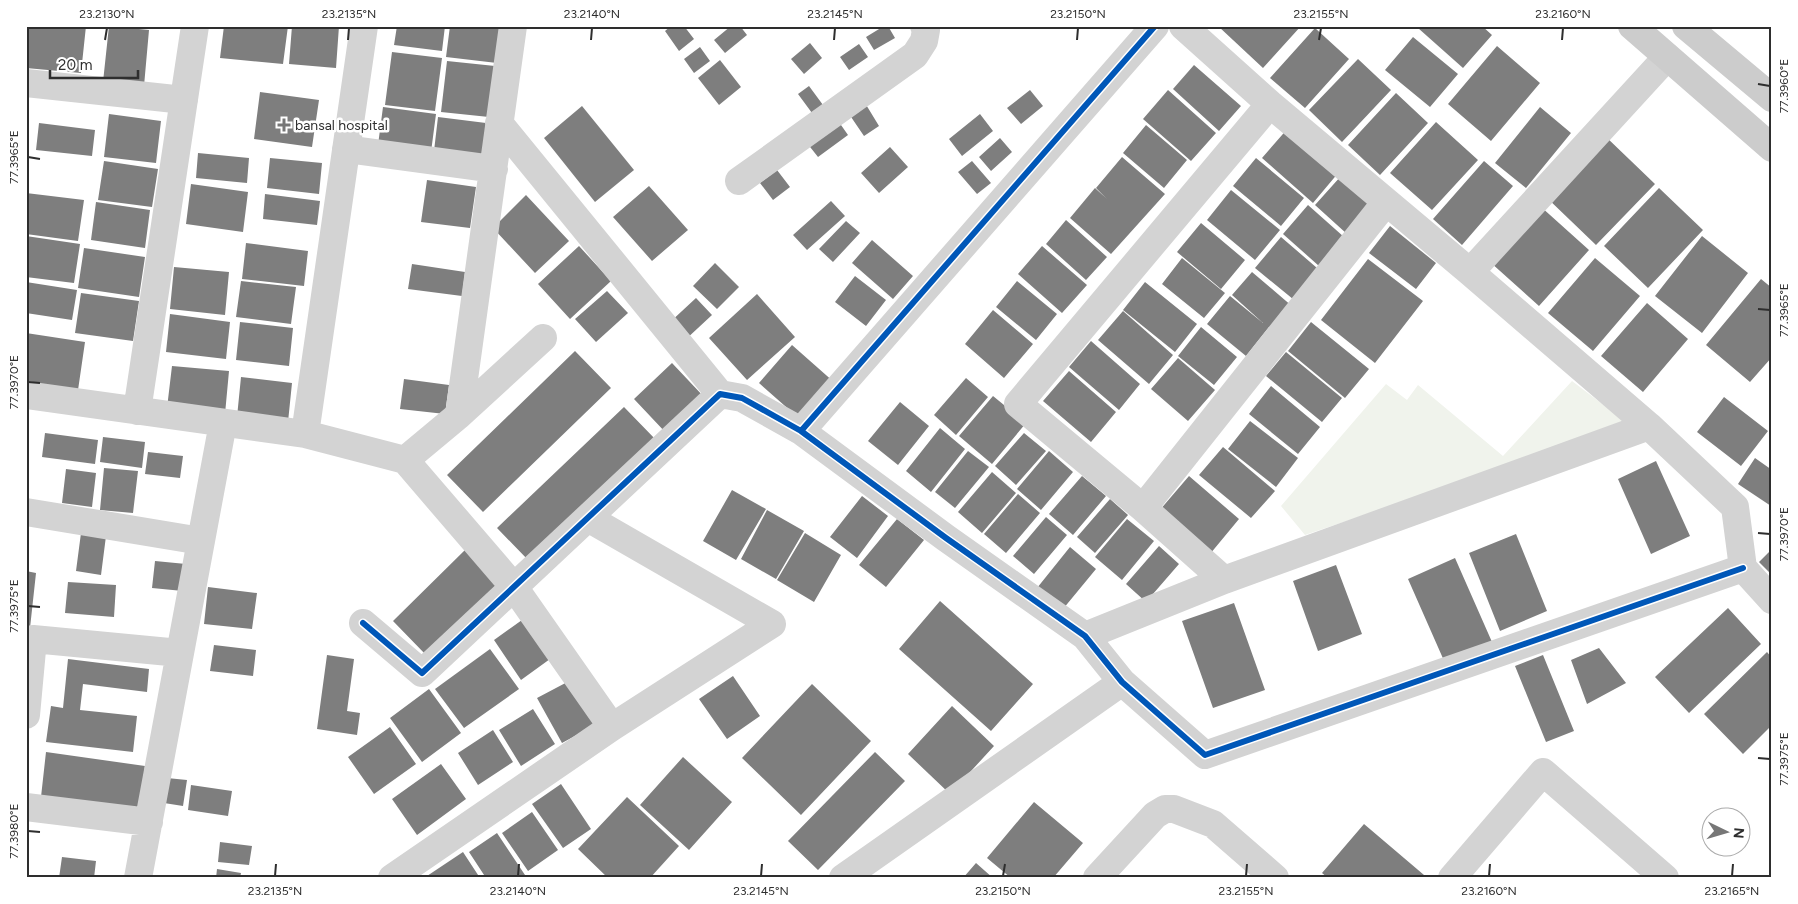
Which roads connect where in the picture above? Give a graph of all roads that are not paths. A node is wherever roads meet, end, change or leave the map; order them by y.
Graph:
1 (195, 26) edge
2 (364, 26) edge
3 (513, 26) edge
4 (924, 26) edge
5 (1155, 26) edge
6 (1183, 26) edge
7 (1632, 26) edge
8 (1686, 26) edge
9 (1667, 57) junction
10 (26, 83) edge
11 (1772, 98) edge
12 (184, 100) junction
13 (1270, 104) junction
14 (499, 123) junction
15 (346, 148) junction
16 (1772, 148) edge
17 (494, 169) junction
18 (740, 181) dead end
19 (1386, 202) junction
20 (1470, 272) junction
21 (543, 338) dead end
22 (720, 394) junction
23 (26, 395) edge
24 (137, 411) junction
25 (459, 415) junction
26 (223, 423) junction
27 (1649, 426) junction
28 (801, 431) junction
29 (305, 434) junction
30 (405, 460) junction
31 (1143, 508) junction
32 (26, 512) edge
33 (588, 518) junction
34 (201, 541) junction
35 (1743, 568) junction
36 (1224, 580) junction
37 (514, 587) junction
38 (1772, 600) edge
39 (363, 624) dead end
40 (1085, 636) junction
41 (180, 653) junction
42 (1122, 682) junction
43 (26, 715) edge
44 (612, 726) junction
45 (26, 807) edge
46 (149, 822) junction
47 (138, 878) edge
48 (392, 878) edge
49 (843, 878) edge
50 (1097, 878) edge
51 (1275, 878) edge
52 (1452, 878) edge
53 (1665, 878) edge

1 - 12 street
2 - 15 street
3 - 14 street
4 - 18 street
5 - 28 street
6 - 13 street
7 - 9 main road
8 - 11 main road
9 - 16 main road
9 - 20 street
10 - 12 street
12 - 24 street
13 - 19 street
13 - 31 street
14 - 17 street
14 - 22 street
15 - 17 street
15 - 29 street
17 - 25 street
19 - 20 street
19 - 31 street
20 - 27 street
21 - 25 street
22 - 28 street
22 - 33 street
23 - 24 street
24 - 26 street
25 - 30 street
26 - 29 street
26 - 34 street
27 - 35 street
27 - 36 street
28 - 40 street
29 - 30 street
30 - 37 street
31 - 36 street
32 - 34 street
33 - 37 street
33 - 44 street
34 - 41 street
35 - 38 street
35 - 42 street
36 - 40 street
37 - 39 street
37 - 44 street
40 - 42 street
41 - 43 street
41 - 46 street
42 - 49 street
44 - 48 street
45 - 46 street
46 - 47 street
50 - 51 street
52 - 53 street

